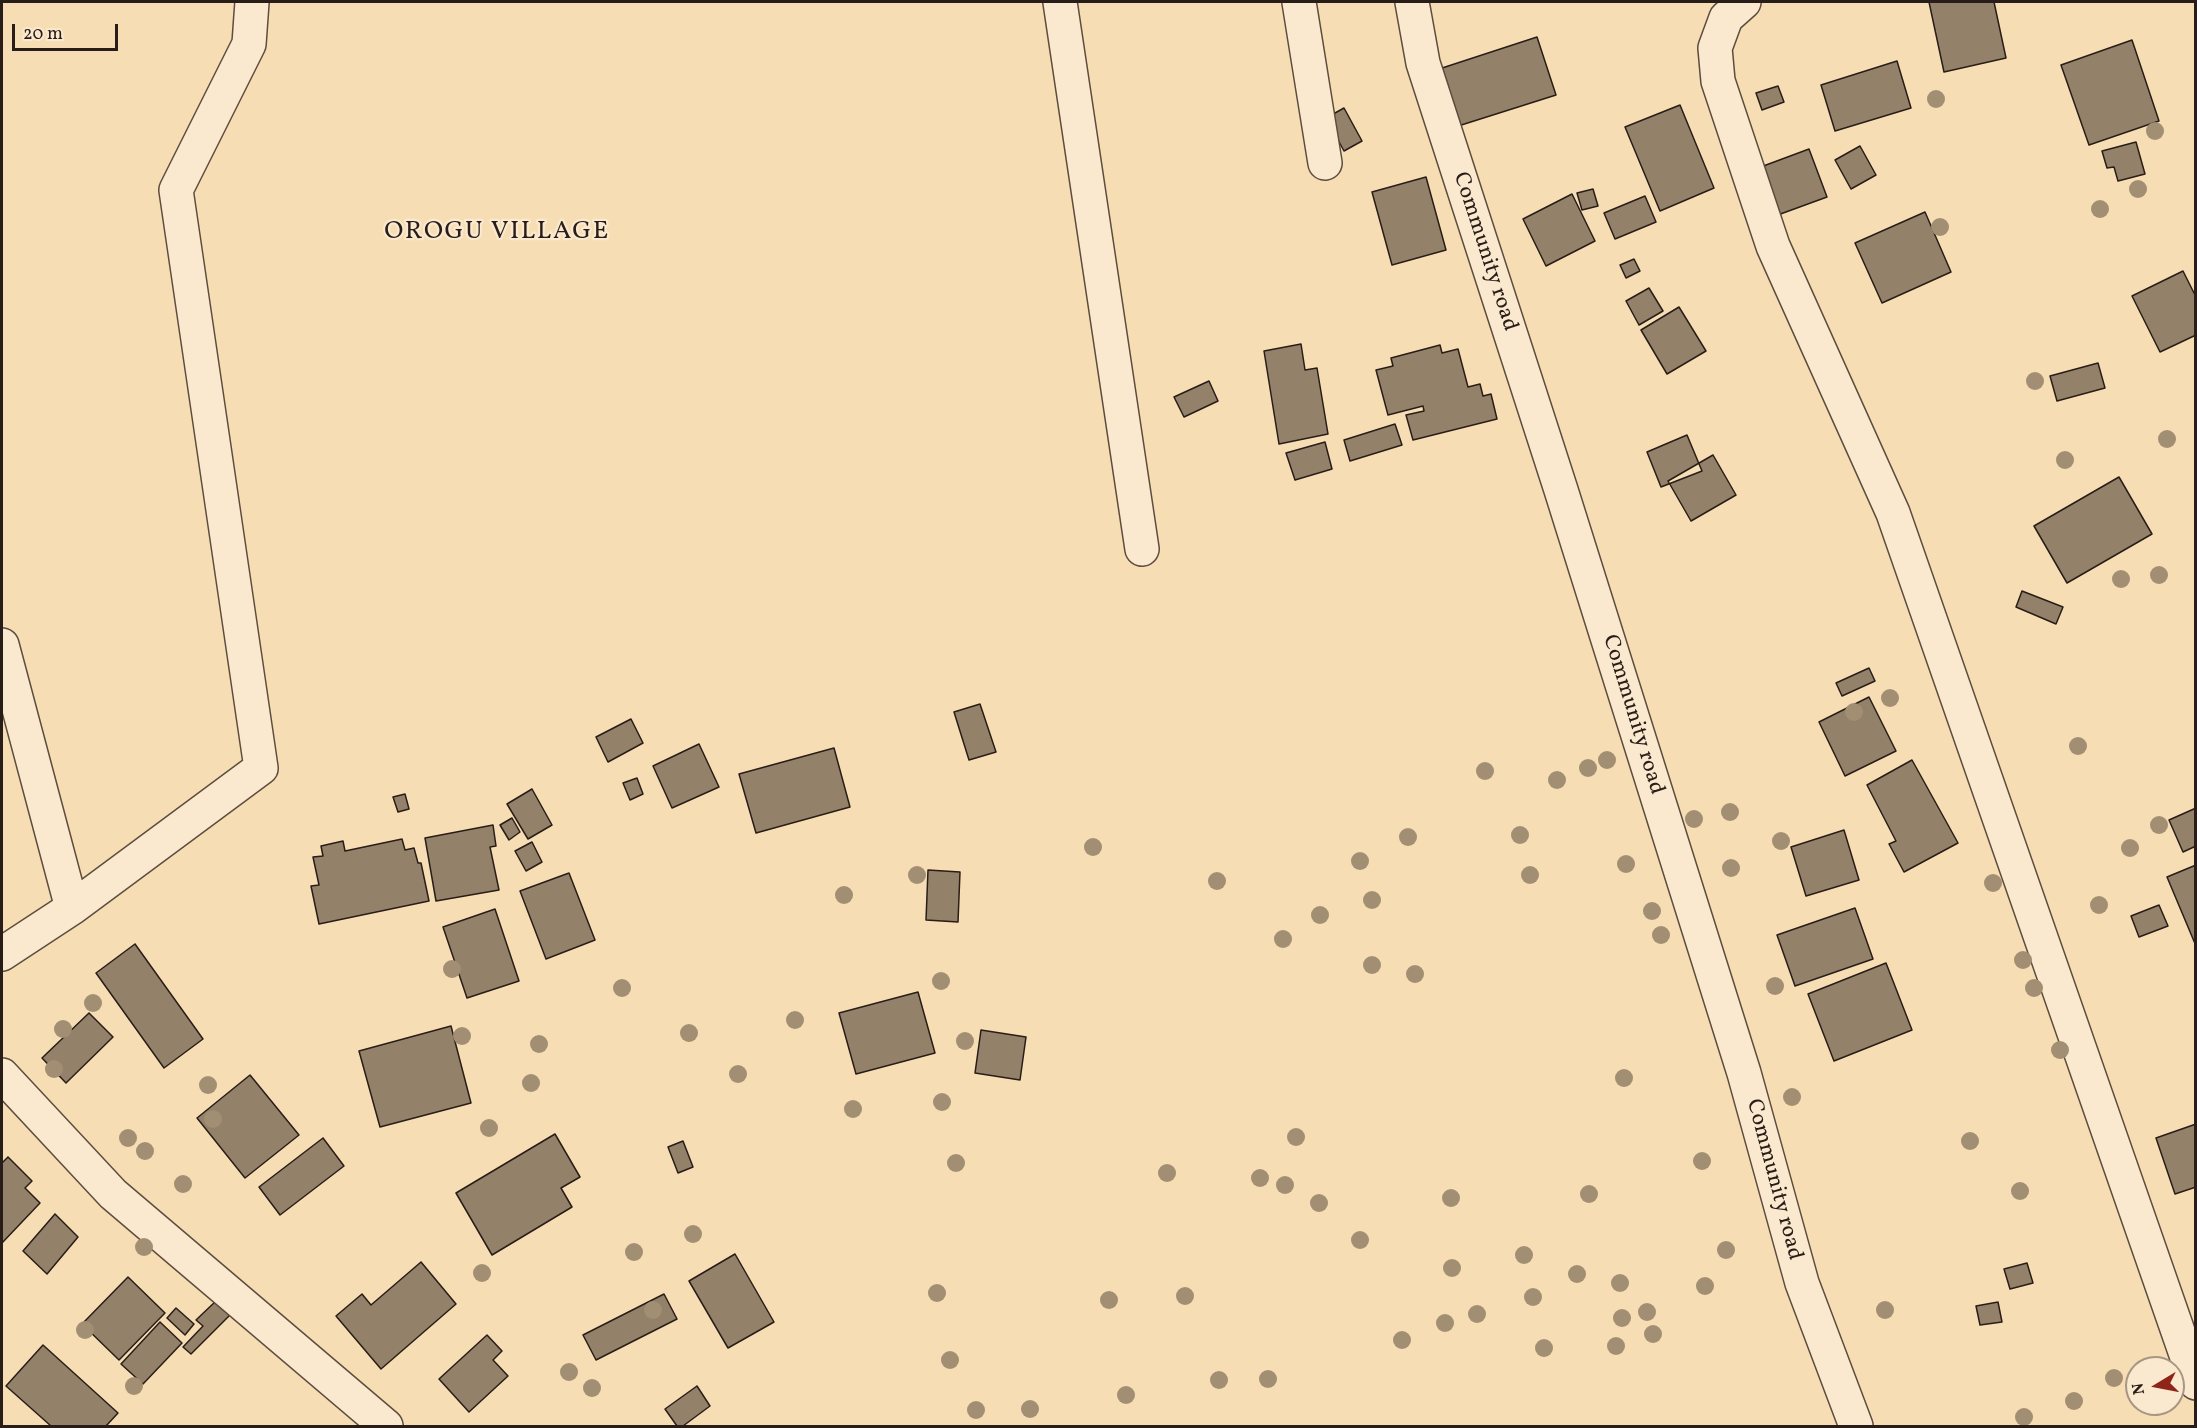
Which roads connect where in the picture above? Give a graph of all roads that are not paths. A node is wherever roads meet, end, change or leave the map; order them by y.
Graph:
1 (252, 2) edge
2 (1060, 2) edge
3 (1299, 2) edge
4 (1412, 2) edge
5 (1744, 2) edge
6 (1325, 163) dead end
7 (1142, 549) dead end
8 (2, 645) edge
9 (72, 908) junction
10 (2, 954) edge
11 (2, 1075) edge
12 (2196, 1383) edge
13 (386, 1426) edge
14 (1856, 1426) edge

1 - 9 street
2 - 7 street
3 - 6 street
4 - 14 street, Community road
5 - 12 street
8 - 9 street
9 - 10 street
11 - 13 street

